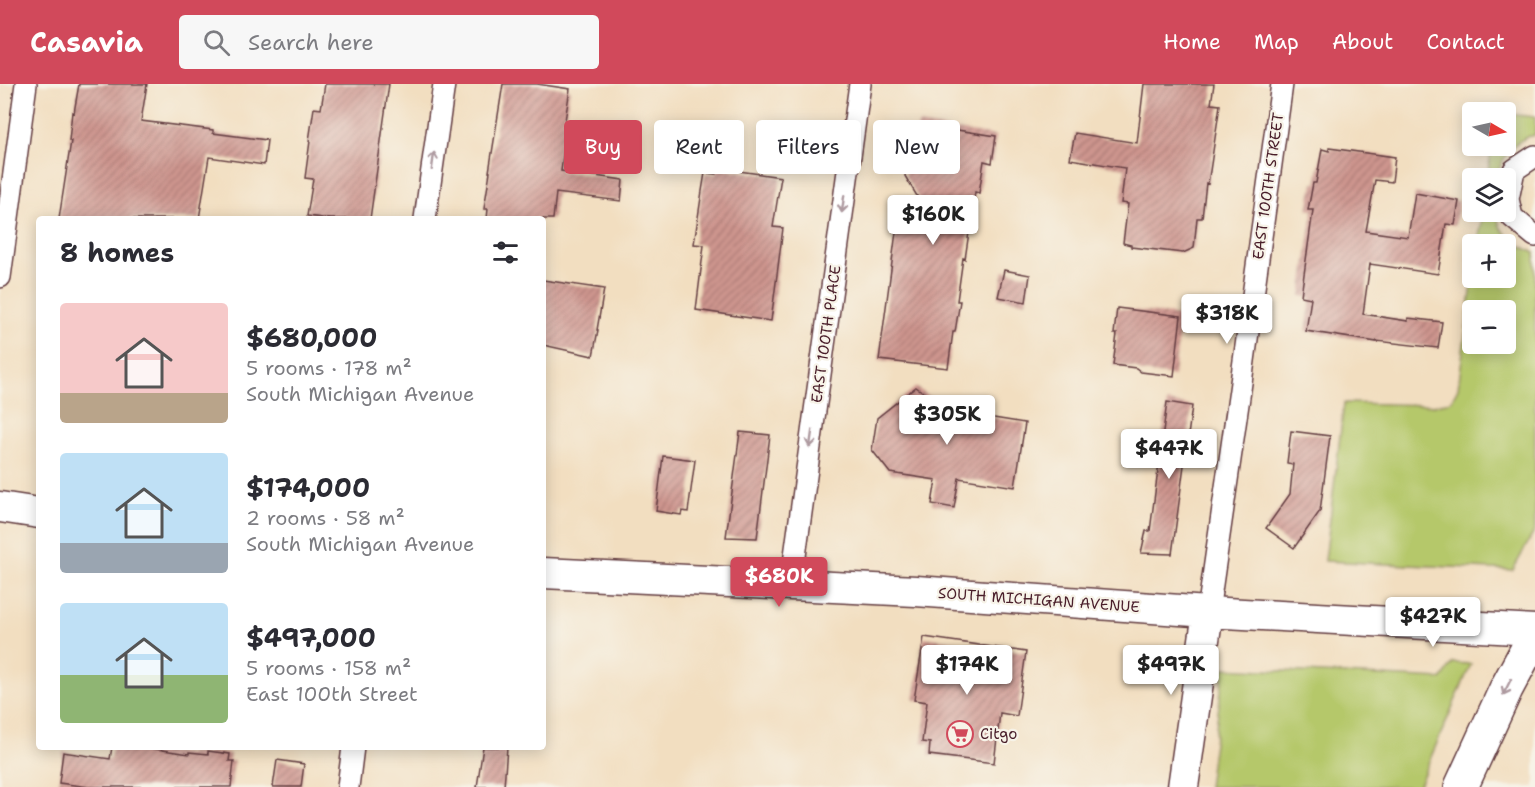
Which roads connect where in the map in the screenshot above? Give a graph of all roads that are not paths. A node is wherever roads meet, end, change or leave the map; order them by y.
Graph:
1 (26, 84) edge
2 (444, 84) edge
3 (860, 84) edge
4 (1282, 84) edge
5 (1535, 156) edge
6 (425, 216) edge
7 (1535, 236) edge
8 (0, 277) edge
9 (0, 507) edge
10 (36, 513) edge
11 (546, 573) edge
12 (791, 585) junction
13 (1208, 612) junction
14 (1535, 630) edge
15 (1535, 635) edge
16 (353, 750) edge
17 (348, 787) edge
18 (1183, 787) edge
19 (1461, 787) edge

1 - 8 street
6 -> 2 street
3 -> 12 street, EAST 100TH PLACE
4 - 13 street, EAST 100TH STREET
5 - 7 street
9 - 10 main road
11 - 12 main road, SOUTH MICHIGAN AVENUE
12 - 13 main road, SOUTH MICHIGAN AVENUE
13 - 14 main road, SOUTH MICHIGAN AVENUE
13 - 18 main road, EAST 100TH STREET
15 -> 19 highway
16 - 17 street

